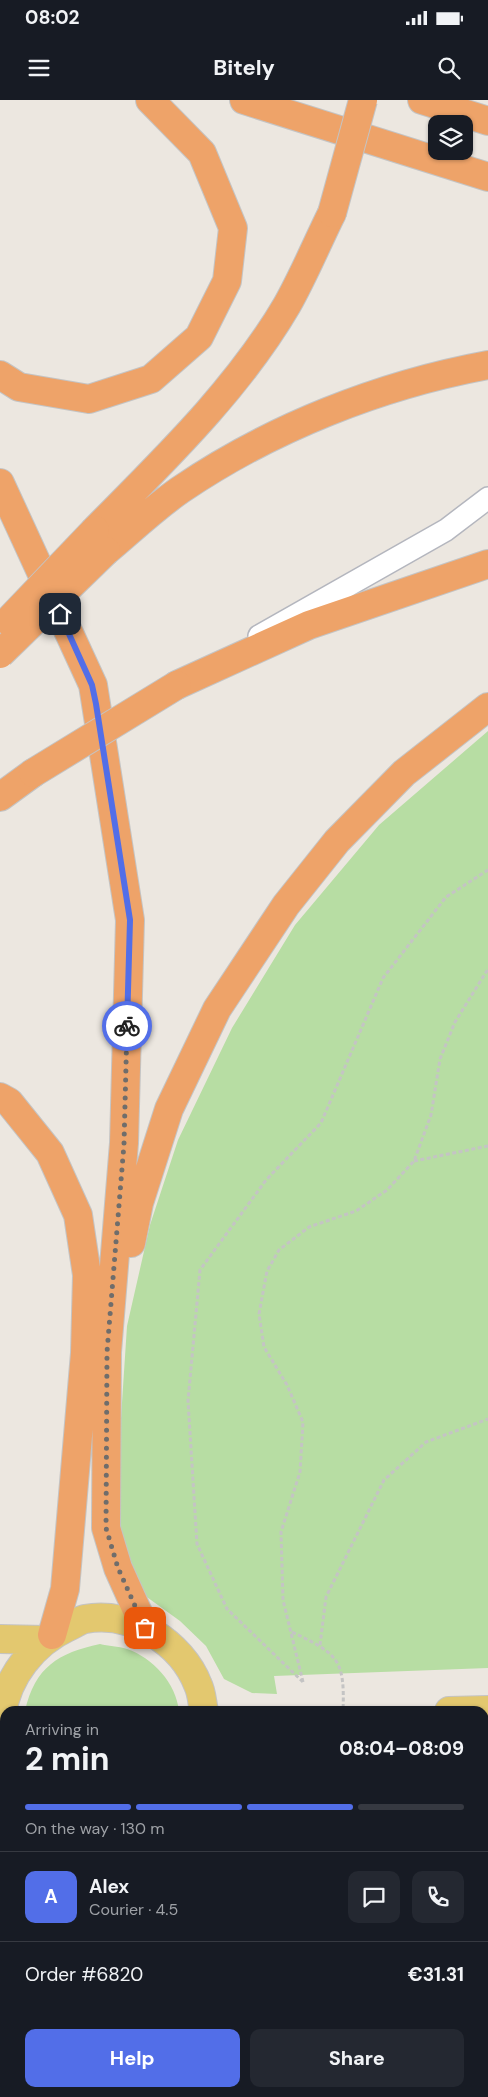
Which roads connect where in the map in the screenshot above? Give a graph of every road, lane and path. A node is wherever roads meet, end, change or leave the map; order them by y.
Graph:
1 (150, 100) edge
2 (244, 100) edge
3 (363, 100) edge
4 (422, 100) edge
5 (488, 121) edge
6 (488, 177) edge
7 (488, 365) edge
8 (0, 375) edge
9 (0, 483) edge
10 (488, 498) edge
11 (101, 540) junction
12 (488, 564) edge
13 (0, 629) edge
14 (0, 654) edge
15 (177, 685) junction
16 (488, 707) edge
17 (0, 797) edge
18 (488, 870) edge
19 (488, 969) edge
20 (0, 1097) edge
21 (488, 1146) edge
22 (414, 1161) junction
23 (107, 1352) junction
24 (488, 1419) edge
25 (145, 1628) junction
26 (292, 1631) junction
27 (48, 1637) junction
28 (0, 1639) edge
29 (320, 1645) junction
30 (4, 1706) edge
31 (203, 1706) edge
32 (343, 1706) edge

1 - 8 highway
2 - 6 highway
3 - 11 highway, bridge
4 - 5 highway
7 - 11 highway
9 - 23 highway
10 - 15 street
11 - 13 highway, bridge
11 - 14 highway, bridge
12 - 15 highway
15 - 17 highway, bridge
16 - 23 highway
18 - 26 path
19 - 22 path
20 - 27 highway
21 - 22 path
22 - 26 path
23 - 25 highway
24 - 29 path
25 - 27 main road
25 - 31 main road
26 - 29 path
27 - 28 main road
27 - 30 main road
29 - 32 path

